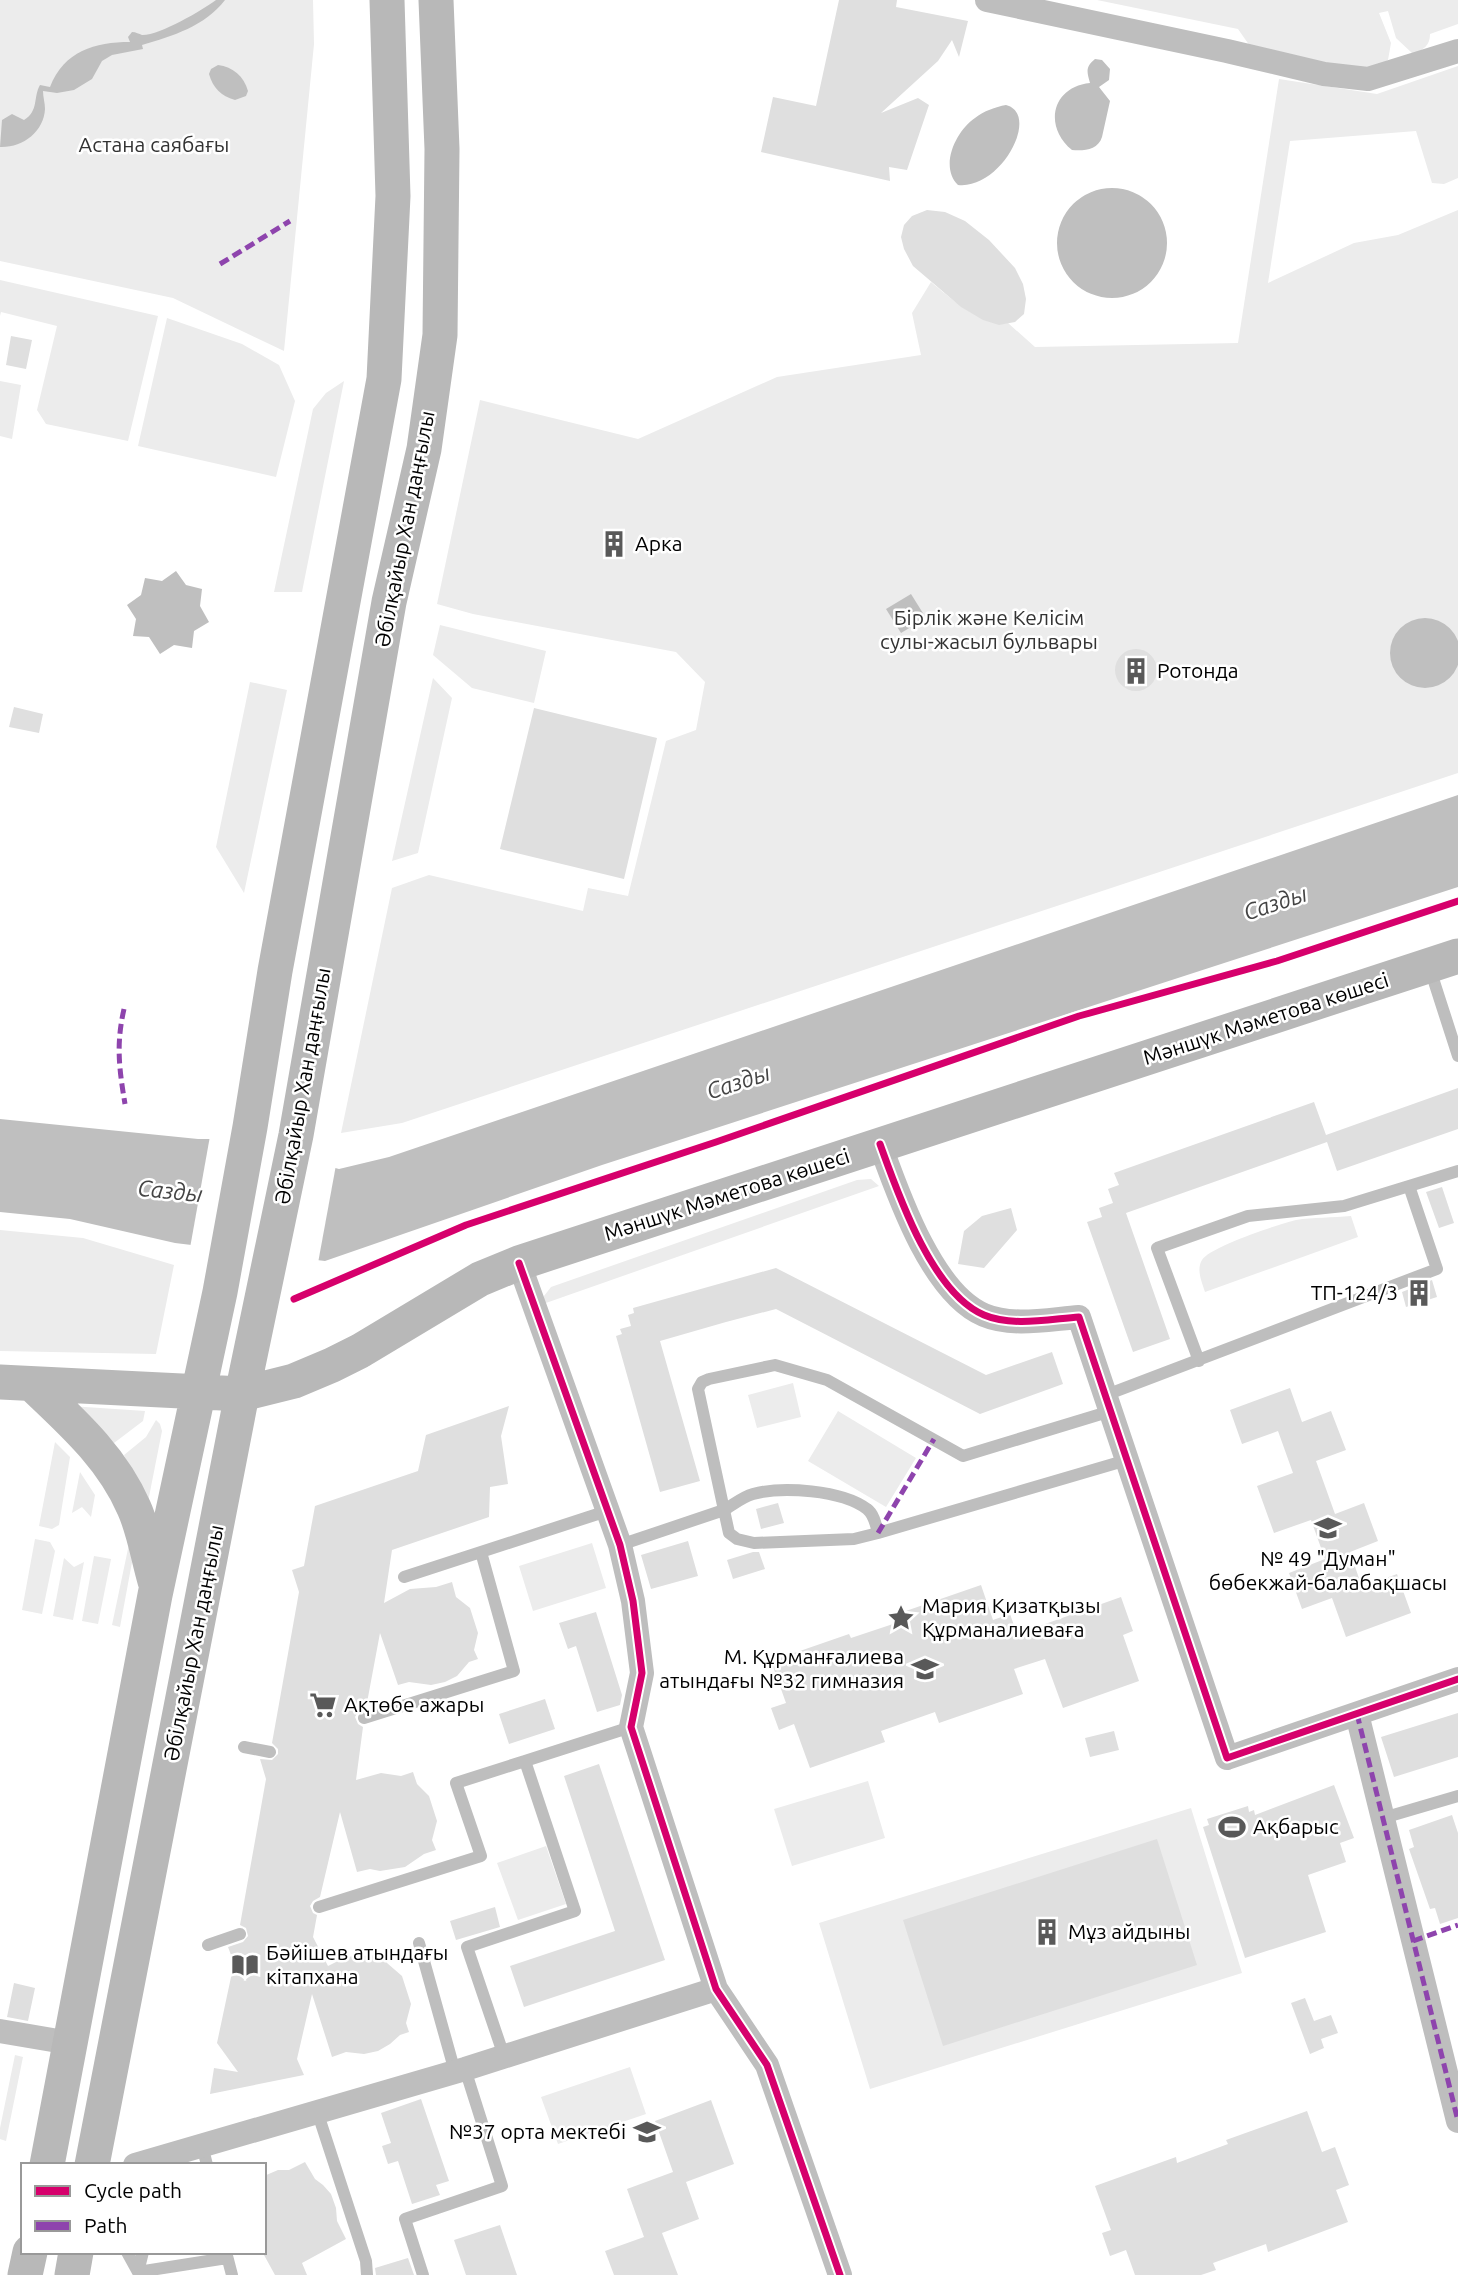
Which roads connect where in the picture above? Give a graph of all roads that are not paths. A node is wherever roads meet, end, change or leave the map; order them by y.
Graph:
1 (387, 0) edge
2 (436, 0) edge
3 (987, 0) edge
4 (1458, 51) edge
5 (384, 379) junction
6 (424, 449) junction
7 (311, 767) junction
8 (341, 869) junction
9 (1443, 961) edge
10 (1458, 1056) edge
11 (880, 1144) junction
12 (1458, 1171) edge
13 (1409, 1186) junction
14 (519, 1263) junction
15 (1199, 1361) junction
16 (16, 1383) edge
17 (198, 1393) junction
18 (242, 1394) junction
19 (1108, 1403) junction
20 (1127, 1460) junction
21 (724, 1510) junction
22 (607, 1511) junction
23 (878, 1533) junction
24 (620, 1545) junction
25 (481, 1552) junction
26 (404, 1577) dead end
27 (157, 1589) junction
28 (147, 1640) junction
29 (193, 1648) junction
30 (1458, 1679) edge
31 (1357, 1714) junction
32 (364, 1718) dead end
33 (631, 1727) junction
34 (244, 1747) dead end
35 (270, 1752) dead end
36 (525, 1761) junction
37 (1458, 1796) edge
38 (1383, 1818) junction
39 (107, 1850) junction
40 (150, 1861) junction
41 (319, 1908) dead end
42 (240, 1934) dead end
43 (419, 1943) dead end
44 (208, 1945) dead end
45 (716, 1989) junction
46 (0, 2031) edge
47 (70, 2043) junction
48 (504, 2056) junction
49 (460, 2070) junction
50 (1454, 2086) edge
51 (317, 2111) junction
52 (1458, 2121) edge
53 (204, 2155) edge
54 (165, 2160) edge
55 (47, 2163) edge
56 (92, 2163) edge
57 (147, 2163) edge
58 (30, 2254) edge
59 (76, 2254) edge
60 (129, 2254) edge
61 (142, 2254) edge
62 (226, 2255) edge
63 (138, 2272) junction
64 (26, 2275) edge
65 (72, 2275) edge
66 (232, 2275) edge
67 (367, 2275) edge
68 (423, 2275) edge
69 (840, 2275) edge

1 - 5 main road
2 - 6 main road, Әбілқайыр Хан даңғылы
3 - 4 street
5 - 6 main road
5 - 7 main road
6 - 8 main road, Әбілқайыр Хан даңғылы
7 - 8 main road
7 - 17 main road
8 - 18 main road, Әбілқайыр Хан даңғылы
9 - 10 lane
9 - 11 main road, Мәншүк Мәметова көшесі
11 - 14 main road, Мәншүк Мәметова көшесі
11 - 19 street
12 - 13 lane
13 - 15 lane
13 - 15 lane
14 - 18 main road, Мәншүк Мәметова көшесі
14 - 22 street
15 - 19 lane
16 - 17 main road, Мәншүк Мәметова көшесі
16 - 27 main road
17 - 18 main road, Мәншүк Мәметова көшесі
17 - 27 main road
18 - 29 main road, Әбілқайыр Хан даңғылы
19 - 20 street
19 - 21 lane
20 - 23 lane
20 - 31 street
21 - 23 lane
21 - 23 lane
21 - 24 lane
22 - 24 street
22 - 25 lane
24 - 33 street
25 - 26 lane
25 - 32 lane
27 - 28 main road
28 - 29 main road
28 - 39 main road
29 - 40 main road, Әбілқайыр Хан даңғылы
30 - 31 street
31 - 38 street
33 - 36 lane
33 - 45 street
34 - 35 lane
36 - 41 lane
36 - 48 lane
37 - 38 lane
38 - 50 street
39 - 40 main road
39 - 47 main road
40 - 56 main road, Әбілқайыр Хан даңғылы
42 - 44 lane
43 - 49 lane
45 - 48 street
45 - 69 street
46 - 47 street
47 - 55 main road
48 - 49 street
49 - 51 street
49 - 68 lane
50 - 52 street
51 - 53 street
51 - 67 lane
53 - 54 street
54 - 57 street
58 - 64 main road
59 - 65 main road
60 - 63 lane
61 - 63 lane
62 - 63 lane
62 - 66 lane

